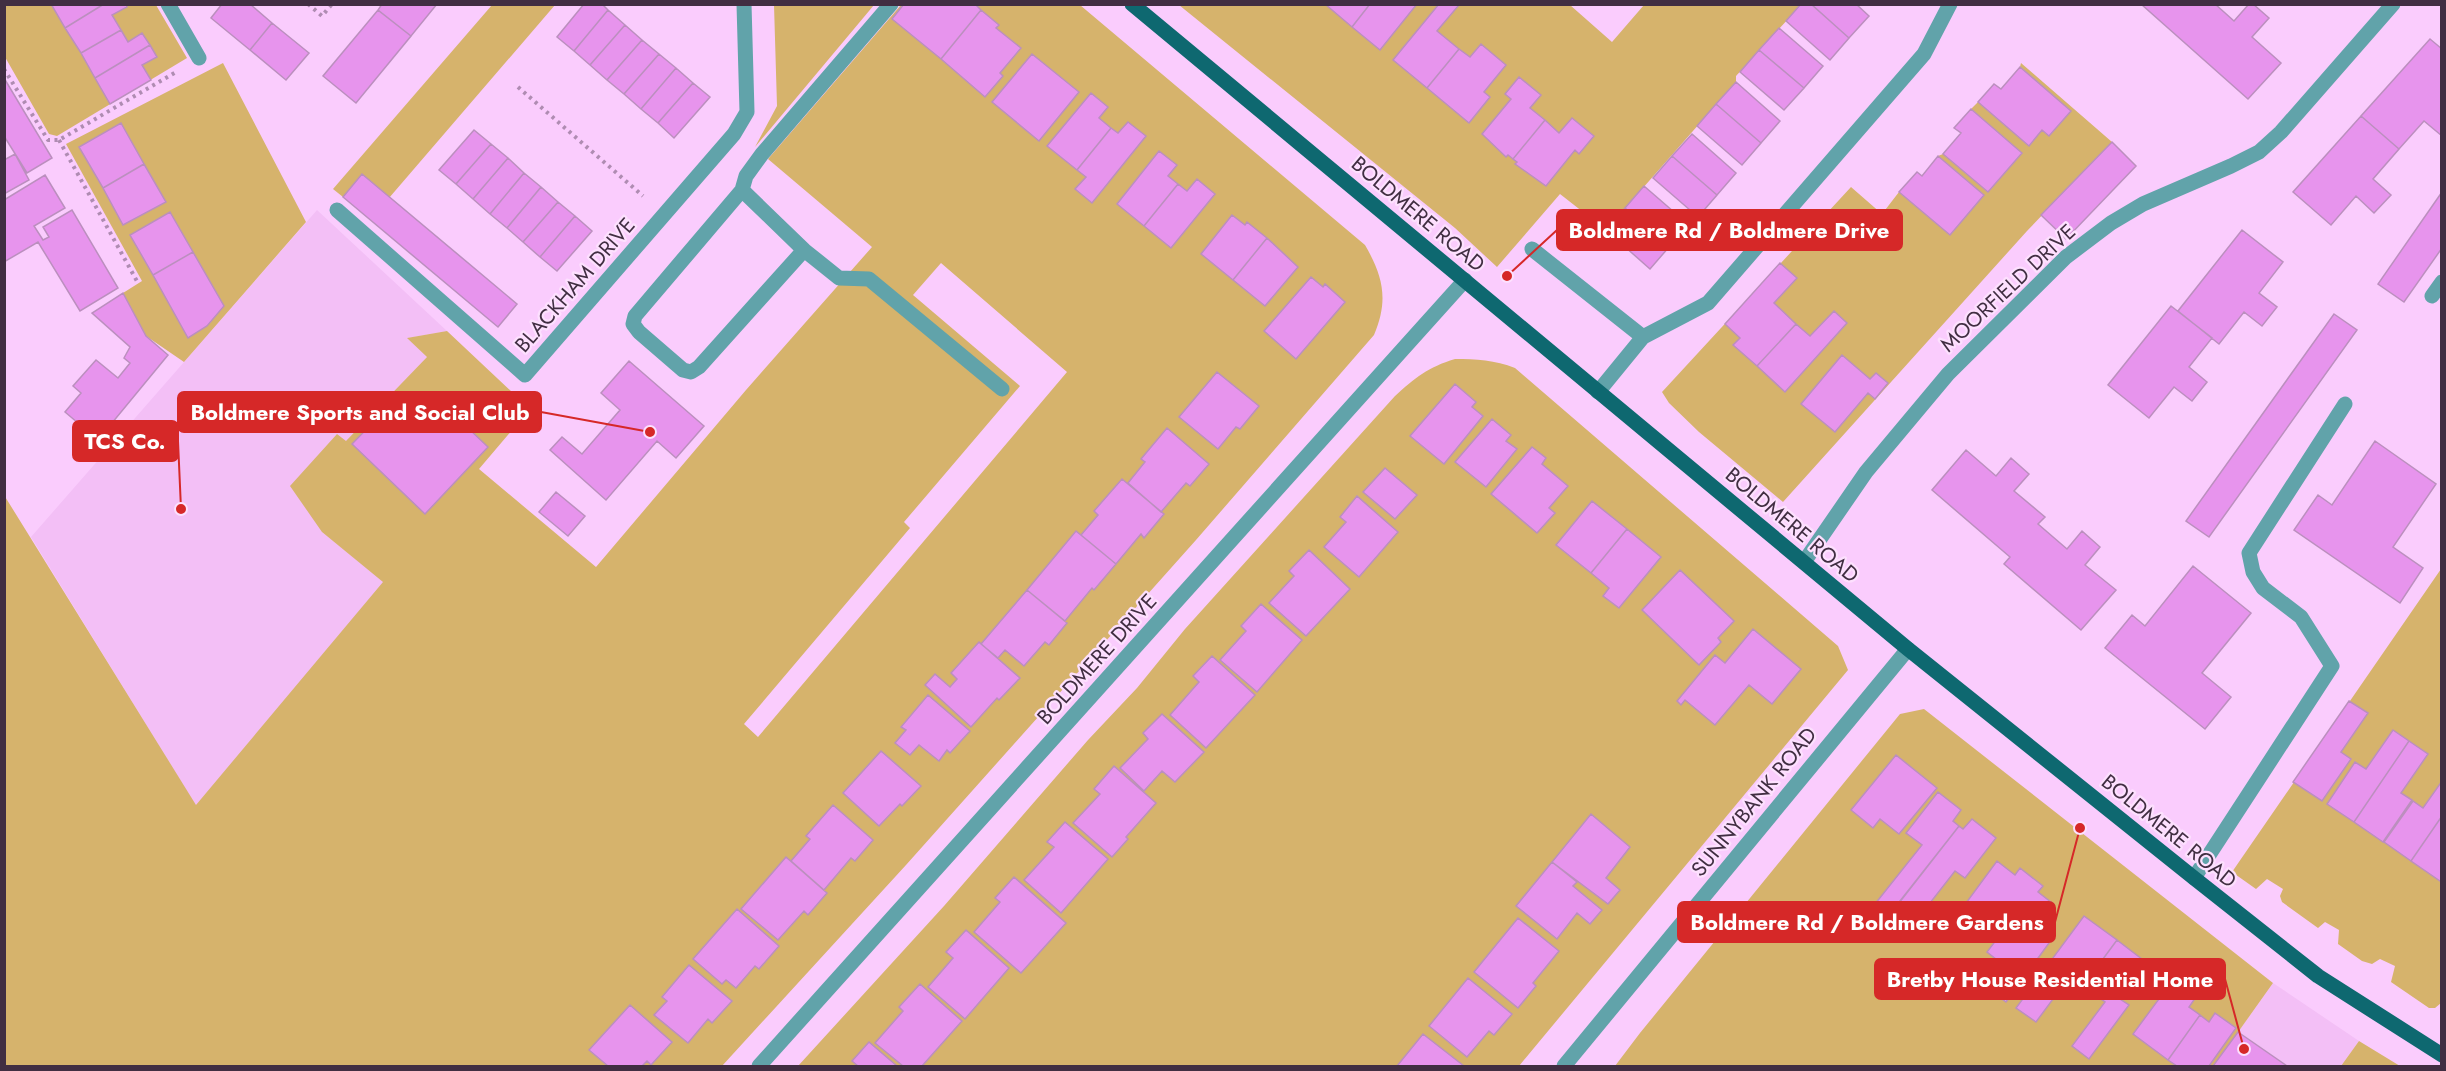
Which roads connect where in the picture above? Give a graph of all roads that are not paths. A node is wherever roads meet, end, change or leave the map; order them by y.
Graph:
1 (168, 4) edge
2 (744, 4) edge
3 (891, 4) edge
4 (1132, 4) edge
5 (1950, 4) edge
6 (2393, 4) edge
7 (199, 58) road end
8 (742, 190) junction
9 (338, 210) dead end
10 (804, 249) junction
11 (1532, 249) dead end
12 (1465, 280) junction
13 (2442, 282) edge
14 (2432, 296) dead end
15 (1643, 337) junction
16 (1002, 389) dead end
17 (1598, 392) junction
18 (2345, 404) dead end
19 (1804, 562) junction
20 (1908, 648) junction
21 (2194, 879) junction
22 (2442, 1055) edge
23 (1571, 1064) edge
24 (759, 1066) edge

1 - 7 street
2 - 9 street, BLACKHAM DRIVE
3 - 8 street
4 - 12 main road, BOLDMERE ROAD
5 - 15 street
6 - 19 street, MOORFIELD DRIVE
8 - 10 street
8 - 10 street
10 - 16 street
11 - 15 street
12 - 17 main road, BOLDMERE ROAD
12 - 24 street, BOLDMERE DRIVE
13 - 14 street
15 - 17 street
17 - 19 main road, BOLDMERE ROAD
18 - 21 street
19 - 20 main road, BOLDMERE ROAD
20 - 21 main road, BOLDMERE ROAD
20 - 23 street, SUNNYBANK ROAD
21 - 22 main road, BOLDMERE ROAD

